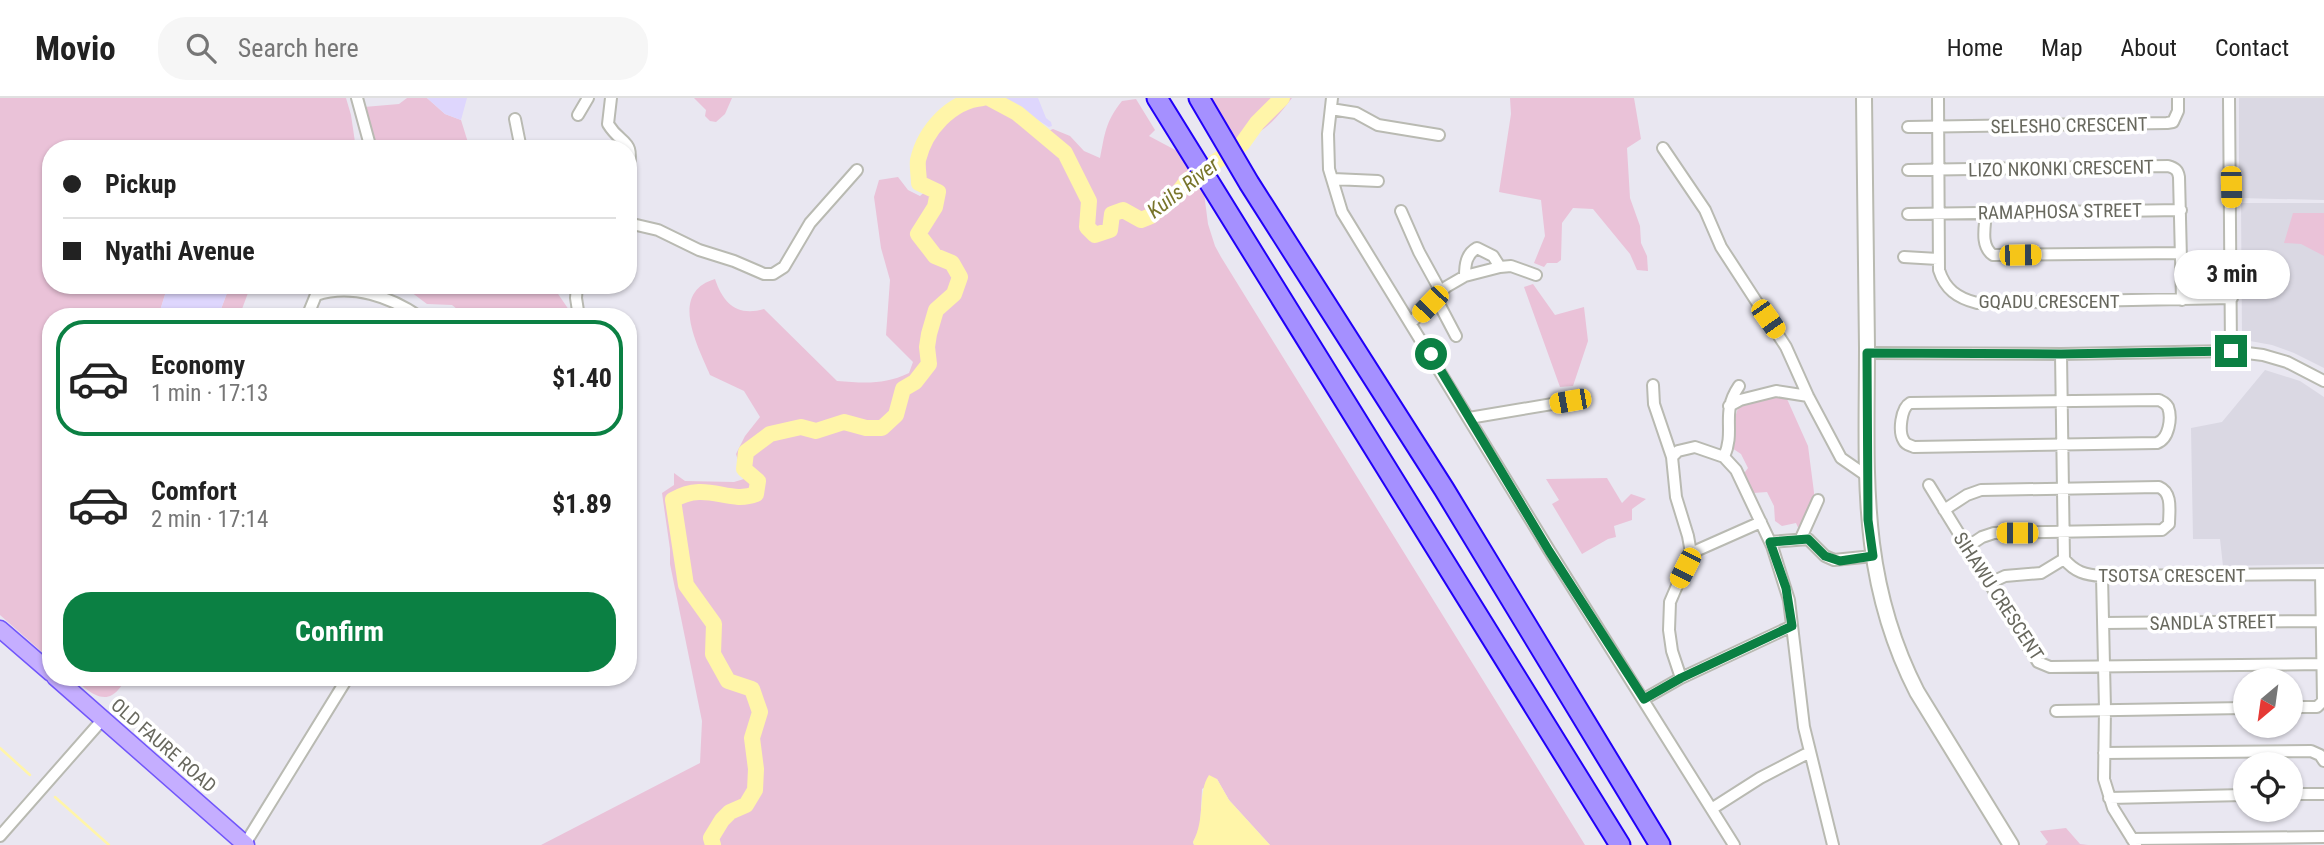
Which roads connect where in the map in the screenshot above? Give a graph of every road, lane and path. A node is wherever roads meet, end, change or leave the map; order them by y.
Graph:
1 (357, 98) edge
2 (588, 98) edge
3 (611, 98) edge
4 (1157, 98) edge
5 (1199, 98) edge
6 (1864, 98) edge
7 (1938, 98) edge
8 (2178, 98) edge
9 (2229, 98) edge
10 (1331, 104) edge
11 (578, 115) dead end
12 (515, 120) dead end
13 (1908, 127) dead end
14 (1938, 127) junction
15 (1440, 135) dead end
16 (369, 140) edge
17 (519, 140) edge
18 (623, 140) edge
19 (1663, 148) dead end
20 (858, 170) dead end
21 (1908, 170) dead end
22 (1939, 170) junction
23 (1333, 180) junction
24 (1378, 181) dead end
25 (2181, 210) junction
26 (1401, 211) dead end
27 (1986, 212) junction
28 (1940, 213) junction
29 (1908, 214) dead end
30 (637, 225) edge
31 (2182, 253) junction
32 (1904, 257) dead end
33 (1938, 259) junction
34 (1500, 267) junction
35 (1536, 275) dead end
36 (1465, 276) junction
37 (322, 294) edge
38 (373, 294) edge
39 (1438, 295) junction
40 (2232, 298) junction
41 (2182, 300) junction
42 (311, 308) edge
43 (406, 308) edge
44 (1411, 323) junction
45 (1455, 336) dead end
46 (2231, 351) junction
47 (1867, 353) junction
48 (2061, 354) junction
49 (2324, 381) edge
50 (1653, 385) dead end
51 (1739, 386) dead end
52 (1576, 396) dead end
53 (1808, 396) junction
54 (2062, 401) junction
55 (1729, 406) junction
56 (1469, 418) junction
57 (2062, 444) junction
58 (1672, 457) junction
59 (1724, 457) junction
60 (1867, 476) junction
61 (1929, 485) dead end
62 (2063, 488) junction
63 (1818, 500) dead end
64 (1944, 510) junction
65 (1761, 523) junction
66 (2063, 532) junction
67 (1801, 538) junction
68 (1770, 542) junction
69 (1967, 547) junction
70 (1691, 553) junction
71 (1873, 556) junction
72 (2064, 559) junction
73 (2322, 574) edge
74 (2102, 576) junction
75 (1990, 583) junction
76 (2322, 621) junction
77 (2103, 623) junction
78 (1792, 626) junction
79 (0, 629) edge
80 (2323, 664) edge
81 (42, 665) edge
82 (2104, 666) junction
83 (1681, 678) junction
84 (65, 686) edge
85 (342, 686) edge
86 (1644, 699) junction
87 (2233, 708) edge
88 (2303, 708) edge
89 (2105, 709) junction
90 (2056, 711) dead end
91 (103, 719) junction
92 (1810, 752) junction
93 (2104, 753) junction
94 (2324, 761) edge
95 (2303, 794) edge
96 (2324, 794) edge
97 (2233, 795) edge
98 (2109, 798) junction
99 (1713, 808) junction
100 (0, 836) edge
101 (2324, 837) edge
102 (2134, 842) edge
103 (245, 845) edge
104 (1620, 845) edge
105 (1660, 845) edge
106 (1734, 845) edge
107 (1833, 845) edge
108 (2011, 845) edge

1 - 16 street
2 - 11 street
3 - 18 street
4 - 104 highway
5 - 105 highway
6 - 47 main road
7 - 14 street, GQADU CRESCENT
8 - 14 street, SELESHO CRESCENT
9 - 40 street
10 - 15 street
10 - 23 street
12 - 17 street
13 - 14 street
14 - 22 street, GQADU CRESCENT
19 - 53 street
20 - 30 street
21 - 22 street
22 - 25 street, LIZO NKONKI CRESCENT
22 - 28 street, GQADU CRESCENT
23 - 24 street
23 - 44 street
25 - 27 street, RAMAPHOSA STREET
25 - 31 street, LIZO NKONKI CRESCENT
26 - 39 street
27 - 28 street, RAMAPHOSA STREET
27 - 31 street
28 - 29 street
28 - 33 street, GQADU CRESCENT
31 - 41 street, LIZO NKONKI CRESCENT
32 - 33 street
33 - 41 street, GQADU CRESCENT
34 - 35 street
34 - 36 street
34 - 36 street
36 - 39 street
37 - 42 street
38 - 43 street
39 - 44 street
39 - 45 street
40 - 41 street, GQADU CRESCENT
40 - 46 street
44 - 56 street
46 - 48 street
46 - 49 street
47 - 48 street
47 - 60 main road
48 - 54 street
50 - 58 street
51 - 55 street
52 - 56 street
53 - 55 street
53 - 60 street
54 - 57 street
54 - 57 street
54 - 57 street
55 - 59 street
56 - 86 street
57 - 62 street
58 - 59 street
58 - 70 street
59 - 65 street
60 - 71 main road
61 - 64 street, SIHAWU CRESCENT
62 - 64 street, SIHAWU CRESCENT
62 - 66 street
62 - 66 street, SIHAWU CRESCENT
63 - 67 street
64 - 69 street, SIHAWU CRESCENT
65 - 68 street
65 - 70 street
66 - 69 street
66 - 72 street
67 - 68 street
67 - 71 street
68 - 78 street
69 - 75 street, SIHAWU CRESCENT
70 - 83 street
71 - 108 main road
72 - 74 street, TSOTSA CRESCENT
72 - 75 street
73 - 74 street, TSOTSA CRESCENT
73 - 76 street
74 - 77 street
75 - 82 street, SIHAWU CRESCENT
76 - 77 street, SANDLA STREET
76 - 80 street
77 - 82 street
78 - 83 street
78 - 92 street
79 - 81 main road
80 - 82 street
80 - 88 street
82 - 89 street
83 - 86 street
84 - 91 main road, OLD FAURE ROAD
85 - 103 street
86 - 99 street
87 - 89 street
89 - 90 street
89 - 93 street
91 - 100 street
91 - 103 main road, OLD FAURE ROAD
92 - 99 street
92 - 107 street
93 - 94 street
93 - 98 street
95 - 96 street
97 - 98 street
98 - 102 street
99 - 106 street
101 - 102 street

